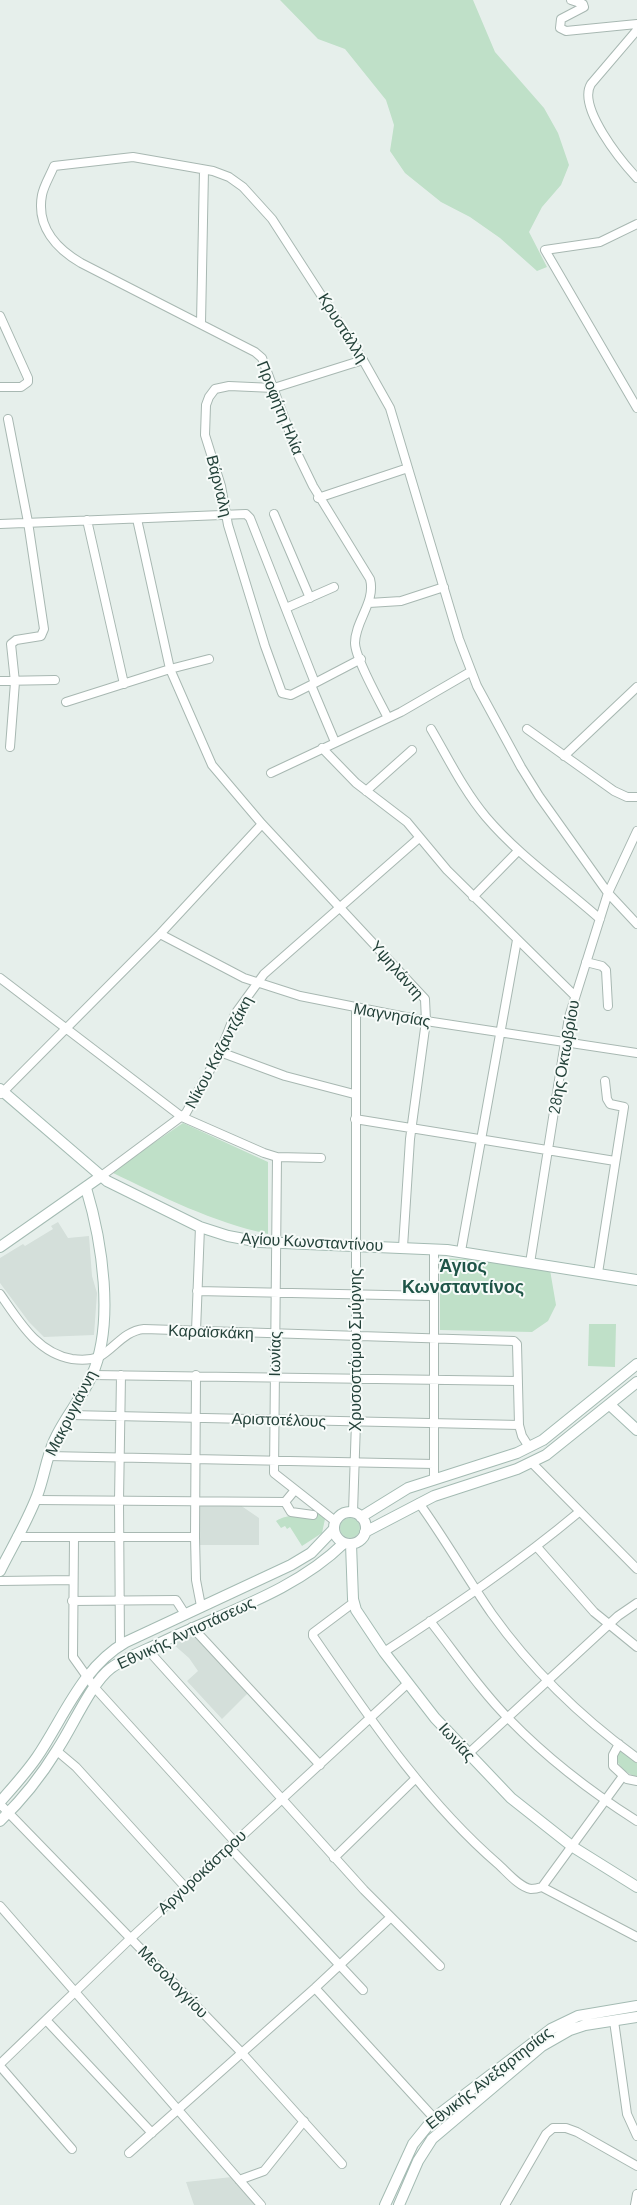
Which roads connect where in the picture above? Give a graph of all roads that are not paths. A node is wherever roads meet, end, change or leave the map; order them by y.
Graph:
1 (571, 0) edge
2 (637, 24) edge
3 (637, 30) edge
4 (54, 166) joint
5 (204, 170) junction
6 (637, 178) edge
7 (637, 224) edge
8 (0, 316) edge
9 (201, 323) junction
10 (363, 360) junction
11 (0, 387) edge
12 (274, 388) junction
13 (637, 408) edge
14 (8, 418) dead end
15 (408, 468) junction
16 (318, 498) junction
17 (274, 514) dead end
18 (226, 516) junction
19 (137, 519) junction
20 (87, 520) junction
21 (28, 522) junction
22 (0, 524) edge
23 (444, 587) junction
24 (334, 588) dead end
25 (310, 598) junction
26 (368, 603) junction
27 (286, 608) junction
28 (208, 658) dead end
29 (361, 659) junction
30 (170, 669) junction
31 (470, 672) junction
32 (55, 680) dead end
33 (0, 681) edge
34 (15, 682) junction
35 (124, 684) junction
36 (313, 684) junction
37 (637, 687) edge
38 (66, 702) dead end
39 (388, 718) junction
40 (431, 729) dead end
41 (527, 729) dead end
42 (335, 742) junction
43 (10, 747) dead end
44 (322, 748) junction
45 (412, 750) dead end
46 (564, 756) junction
47 (271, 773) dead end
48 (366, 791) junction
49 (637, 797) edge
50 (262, 824) junction
51 (637, 830) edge
52 (419, 838) junction
53 (518, 851) junction
54 (608, 893) junction
55 (473, 897) junction
56 (341, 907) junction
57 (600, 919) junction
58 (637, 924) edge
59 (160, 934) junction
60 (517, 940) junction
61 (586, 962) junction
62 (0, 978) edge
63 (257, 984) junction
64 (575, 996) junction
65 (608, 1006) dead end
66 (356, 1008) junction
67 (426, 1021) junction
68 (67, 1028) junction
69 (499, 1032) junction
70 (565, 1043) junction
71 (220, 1052) junction
72 (637, 1053) edge
73 (605, 1082) dead end
74 (1, 1092) edge
75 (354, 1094) junction
76 (182, 1117) junction
77 (355, 1119) junction
78 (412, 1127) junction
79 (480, 1140) junction
80 (548, 1150) junction
81 (277, 1157) junction
82 (321, 1158) dead end
83 (614, 1161) junction
84 (104, 1179) junction
85 (87, 1191) junction
86 (200, 1227) junction
87 (276, 1243) junction
88 (0, 1246) edge
89 (357, 1246) junction
90 (403, 1247) junction
91 (434, 1249) junction
92 (461, 1251) junction
93 (530, 1263) junction
94 (598, 1273) junction
95 (637, 1280) edge
96 (197, 1291) junction
97 (276, 1292) junction
98 (0, 1294) edge
99 (356, 1294) junction
100 (433, 1296) junction
101 (196, 1331) junction
102 (275, 1334) junction
103 (356, 1337) junction
104 (433, 1339) junction
105 (98, 1357) junction
106 (637, 1364) edge
107 (92, 1375) junction
108 (121, 1375) junction
109 (196, 1375) junction
110 (274, 1377) junction
111 (356, 1379) junction
112 (433, 1380) junction
113 (518, 1381) junction
114 (637, 1382) edge
115 (610, 1405) junction
116 (70, 1415) junction
117 (120, 1417) junction
118 (196, 1418) junction
119 (275, 1420) junction
120 (356, 1422) junction
121 (433, 1424) junction
122 (518, 1425) junction
123 (637, 1430) edge
124 (529, 1447) junction
125 (48, 1456) junction
126 (119, 1459) junction
127 (196, 1459) junction
128 (275, 1460) junction
129 (355, 1462) junction
130 (532, 1463) junction
131 (434, 1464) junction
132 (434, 1478) junction
133 (295, 1490) junction
134 (36, 1500) junction
135 (119, 1501) junction
136 (195, 1502) junction
137 (285, 1502) junction
138 (419, 1503) junction
139 (579, 1512) junction
140 (357, 1514) junction
141 (313, 1515) dead end
142 (334, 1525) junction
143 (365, 1532) junction
144 (17, 1537) junction
145 (195, 1537) junction
146 (74, 1538) junction
147 (119, 1538) junction
148 (348, 1544) junction
149 (537, 1547) junction
150 (637, 1569) edge
151 (0, 1571) edge
152 (73, 1580) junction
153 (0, 1581) edge
154 (476, 1591) junction
155 (72, 1601) junction
156 (119, 1602) junction
157 (637, 1602) edge
158 (353, 1603) junction
159 (201, 1606) junction
160 (186, 1614) junction
161 (430, 1622) junction
162 (609, 1625) junction
163 (192, 1627) junction
164 (120, 1646) junction
165 (637, 1647) edge
166 (146, 1650) junction
167 (384, 1652) junction
168 (87, 1678) junction
169 (549, 1681) junction
170 (407, 1684) junction
171 (94, 1688) junction
172 (370, 1718) junction
173 (508, 1718) junction
174 (619, 1744) junction
175 (57, 1751) junction
176 (468, 1754) junction
177 (637, 1757) edge
178 (320, 1765) junction
179 (623, 1776) junction
180 (415, 1779) junction
181 (637, 1781) edge
182 (283, 1798) junction
183 (606, 1801) junction
184 (0, 1803) edge
185 (8, 1813) junction
186 (0, 1821) edge
187 (637, 1821) edge
188 (232, 1845) junction
189 (573, 1847) junction
190 (334, 1858) junction
191 (542, 1887) junction
192 (637, 1887) edge
193 (186, 1888) junction
194 (0, 1906) edge
195 (391, 1917) junction
196 (131, 1938) junction
197 (637, 1938) edge
198 (340, 1965) junction
199 (440, 1966) dead end
200 (315, 1988) junction
201 (363, 1990) dead end
202 (76, 1994) junction
203 (637, 2006) edge
204 (637, 2017) edge
205 (46, 2020) junction
206 (614, 2021) junction
207 (241, 2052) junction
208 (0, 2065) edge
209 (177, 2110) junction
210 (434, 2118) junction
211 (304, 2121) junction
212 (152, 2133) junction
213 (637, 2136) edge
214 (72, 2149) dead end
215 (129, 2153) dead end
216 (342, 2164) dead end
217 (637, 2166) edge
218 (239, 2180) junction
219 (637, 2194) edge
220 (261, 2205) edge
221 (385, 2205) edge
222 (399, 2205) edge
223 (505, 2205) edge
224 (635, 2205) edge

1 - 2 street
3 - 6 street
4 - 5 street, Κρυστάλλη
4 - 9 street, Προφήτη Ηλία
5 - 9 street
5 - 10 street, Κρυστάλλη
7 - 13 street
8 - 11 street
9 - 12 street, Προφήτη Ηλία
10 - 12 street, Βάρναλη
10 - 15 street, Κρυστάλλη
12 - 16 street, Προφήτη Ηλία
12 - 18 street, Βάρναλη
14 - 21 street
15 - 16 street
15 - 23 street, Κρυστάλλη
16 - 26 street, Προφήτη Ηλία
17 - 25 street
18 - 19 street
18 - 27 street
18 - 36 street, Βάρναλη
19 - 20 street
19 - 30 street, Υψηλάντη
20 - 21 street
20 - 35 street
21 - 22 street
21 - 34 street
23 - 26 street
23 - 31 street, Κρυστάλλη
24 - 25 street
25 - 27 street
26 - 29 street, Προφήτη Ηλία
27 - 36 street
28 - 30 street
29 - 36 street
29 - 39 street, Προφήτη Ηλία
30 - 35 street
30 - 50 street, Υψηλάντη
31 - 39 street
31 - 54 street, Κρυστάλλη
32 - 34 street
33 - 34 street
34 - 43 street
35 - 38 street
36 - 42 street
37 - 46 street
39 - 42 street
40 - 53 street
41 - 46 street
42 - 44 street
44 - 47 street
44 - 48 street
45 - 48 street
46 - 49 street
48 - 52 street
50 - 56 street, Υψηλάντη
50 - 59 street
51 - 54 street, 28ης Οκτωβρίου
52 - 55 street
52 - 56 street, Νίκου Καζαντζάκη
53 - 55 street
53 - 57 street
54 - 57 street, 28ης Οκτωβρίου
54 - 58 street, Κρυστάλλη
55 - 60 street
56 - 63 street, Νίκου Καζαντζάκη
56 - 67 street, Υψηλάντη
57 - 61 street, 28ης Οκτωβρίου
59 - 63 street, Μαγνησίας
59 - 68 street
60 - 64 street
60 - 69 street
61 - 64 street, 28ης Οκτωβρίου
61 - 65 street
62 - 68 street
63 - 66 street, Μαγνησίας
63 - 71 street, Νίκου Καζαντζάκη
64 - 70 street, 28ης Οκτωβρίου
66 - 67 street, Μαγνησίας
66 - 75 street, Χρυσοστόμου Σμύρνης
67 - 69 street, Μαγνησίας
67 - 78 street, Υψηλάντη
68 - 74 street
68 - 76 street
69 - 70 street, Μαγνησίας
69 - 79 street
70 - 72 street, Μαγνησίας
70 - 80 street, 28ης Οκτωβρίου
71 - 75 street
71 - 76 street, Νίκου Καζαντζάκη
73 - 83 street
74 - 84 main road, Αγίου Κωνσταντίνου
75 - 77 street, Χρυσοστόμου Σμύρνης
76 - 81 street
76 - 84 street, Νίκου Καζαντζάκη
77 - 78 street
77 - 89 street, Χρυσοστόμου Σμύρνης
78 - 79 street
78 - 90 street, Υψηλάντη
79 - 80 street
79 - 92 street
80 - 83 street
80 - 93 street, 28ης Οκτωβρίου
81 - 82 street
81 - 87 street, Ιωνίας
83 - 94 street
84 - 85 main road
84 - 86 main road, Αγίου Κωνσταντίνου
85 - 88 main road
85 - 105 main road, Μακρυγιάννη
86 - 87 main road, Αγίου Κωνσταντίνου
86 - 96 street
87 - 89 main road, Αγίου Κωνσταντίνου
87 - 97 street, Ιωνίας
89 - 90 main road, Αγίου Κωνσταντίνου
89 - 99 street, Χρυσοστόμου Σμύρνης
90 - 91 main road, Αγίου Κωνσταντίνου
91 - 92 main road, Αγίου Κωνσταντίνου
91 - 100 street
92 - 93 main road, Αγίου Κωνσταντίνου
93 - 94 main road, Αγίου Κωνσταντίνου
94 - 95 main road, Αγίου Κωνσταντίνου
96 - 97 street
96 - 101 street
97 - 99 street
97 - 102 street, Ιωνίας
98 - 105 street
99 - 100 street
99 - 103 street, Χρυσοστόμου Σμύρνης
100 - 104 street
101 - 102 street, Καραϊσκάκη
101 - 105 street, Καραϊσκάκη
102 - 103 street, Καραϊσκάκη
102 - 110 street, Ιωνίας
103 - 104 street, Καραϊσκάκη
103 - 111 street, Χρυσοστόμου Σμύρνης
104 - 112 street
104 - 113 street, Καραϊσκάκη
105 - 107 main road, Μακρυγιάννη
106 - 124 main road
107 - 108 street
107 - 116 main road, Μακρυγιάννη
108 - 109 street
108 - 117 street
109 - 110 street
109 - 118 street
110 - 111 street
110 - 119 street, Ιωνίας
111 - 112 street
111 - 120 street, Χρυσοστόμου Σμύρνης
112 - 113 street
112 - 121 street
113 - 122 street
114 - 115 main road
115 - 123 main road
115 - 130 main road
116 - 117 street, Αριστοτέλους
116 - 125 main road, Μακρυγιάννη
117 - 118 street, Αριστοτέλους
117 - 126 street
118 - 119 street, Αριστοτέλους
118 - 127 street
119 - 120 street, Αριστοτέλους
119 - 128 street, Ιωνίας
120 - 121 street, Αριστοτέλους
120 - 129 street, Χρυσοστόμου Σμύρνης
121 - 122 street, Αριστοτέλους
121 - 131 street
122 - 124 street
124 - 132 main road
125 - 126 street
125 - 134 main road, Μακρυγιάννη
126 - 127 street
126 - 135 street
127 - 128 street
127 - 136 street
128 - 129 street
128 - 133 street, Ιωνίας
129 - 131 street
129 - 140 street, Χρυσοστόμου Σμύρνης
130 - 138 main road
130 - 139 street
131 - 132 street
132 - 140 main road
133 - 137 street
133 - 142 street, Ιωνίας
134 - 135 street
134 - 144 main road, Μακρυγιάννη
135 - 136 street
135 - 147 street
136 - 137 street
136 - 145 street
137 - 141 street
138 - 143 main road
138 - 154 street
139 - 149 street
139 - 150 street
140 - 142 main road
140 - 143 main road
142 - 148 main road
142 - 159 main road, Εθνικής Αντιστάσεως
143 - 148 main road
144 - 146 street
144 - 151 main road, Μακρυγιάννη
145 - 147 street
145 - 159 street
146 - 147 street
146 - 152 street
147 - 156 street
148 - 158 main road
148 - 163 main road, Εθνικής Αντιστάσεως
149 - 154 street
149 - 162 street
152 - 153 street
152 - 155 street
154 - 161 street
154 - 169 street
155 - 156 street
155 - 168 street
156 - 160 street
156 - 164 street
157 - 162 street
158 - 167 main road, Ιωνίας
158 - 172 street
159 - 160 main road, Εθνικής Αντιστάσεως
160 - 164 main road, Εθνικής Αντιστάσεως
161 - 167 street
161 - 173 street
162 - 165 street
162 - 169 street
163 - 166 main road, Εθνικής Αντιστάσεως
163 - 178 street
164 - 168 main road, Εθνικής Αντιστάσεως
166 - 171 main road, Εθνικής Αντιστάσεως
166 - 182 street
167 - 170 main road, Ιωνίας
168 - 171 street
168 - 184 main road, Εθνικής Αντιστάσεως
169 - 173 street
169 - 174 street
170 - 172 street, Αργυροκάστρου
170 - 176 main road, Ιωνίας
171 - 175 main road, Εθνικής Αντιστάσεως
171 - 188 street
172 - 178 street, Αργυροκάστρου
172 - 180 street
173 - 176 street
173 - 183 street
174 - 177 street
174 - 179 street
175 - 185 main road, Εθνικής Αντιστάσεως
175 - 193 street
176 - 189 main road, Ιωνίας
178 - 182 street, Αργυροκάστρου
179 - 181 street
179 - 183 street
180 - 190 street
180 - 191 street
182 - 188 street, Αργυροκάστρου
182 - 190 street
183 - 187 street
183 - 189 street
184 - 185 street, Μεσολογγίου
185 - 186 main road, Εθνικής Αντιστάσεως
185 - 196 street, Μεσολογγίου
188 - 193 street, Αργυροκάστρου
188 - 198 street
189 - 191 street
189 - 192 main road, Ιωνίας
190 - 195 street
191 - 197 street
193 - 196 street, Αργυροκάστρου
194 - 202 street
195 - 198 street
195 - 199 street
196 - 202 street, Αργυροκάστρου
196 - 207 street, Μεσολογγίου
198 - 200 street
198 - 201 street
200 - 207 street
200 - 210 street
202 - 205 street, Αργυροκάστρου
202 - 209 street
203 - 210 main road, Εθνικής Ανεξαρτησίας
204 - 206 main road
205 - 208 street, Αργυροκάστρου
205 - 212 street
206 - 213 street
206 - 222 main road
207 - 209 street
207 - 211 street, Μεσολογγίου
208 - 214 street
209 - 212 street
209 - 218 street
210 - 221 main road, Εθνικής Ανεξαρτησίας
211 - 216 street, Μεσολογγίου
211 - 218 street
212 - 215 street
217 - 223 street
218 - 220 street
219 - 224 street

